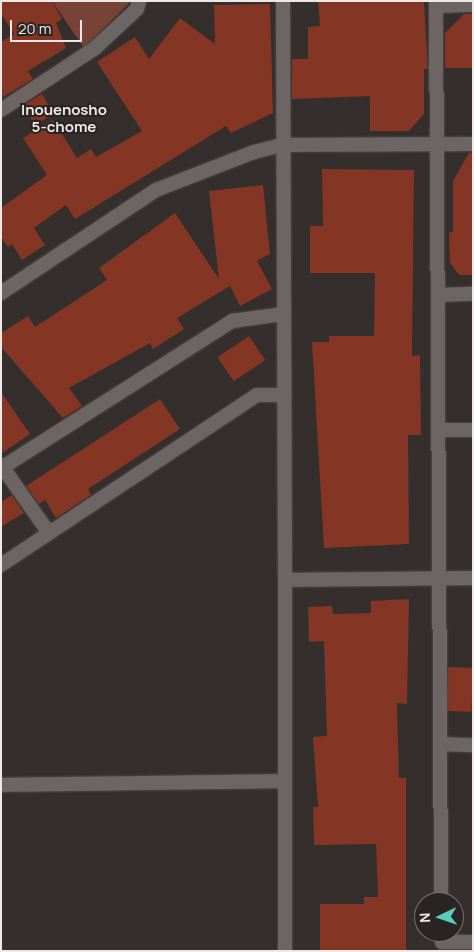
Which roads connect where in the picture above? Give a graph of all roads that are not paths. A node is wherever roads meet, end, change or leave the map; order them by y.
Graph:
1 (139, 1) edge
2 (283, 1) edge
3 (436, 3) edge
4 (473, 5) edge
5 (1, 110) edge
6 (473, 144) edge
7 (283, 145) junction
8 (437, 145) junction
9 (1, 293) edge
10 (473, 294) edge
11 (438, 295) junction
12 (284, 314) junction
13 (284, 395) junction
14 (438, 430) junction
15 (473, 430) edge
16 (2, 466) edge
17 (49, 533) junction
18 (1, 565) edge
19 (473, 578) edge
20 (439, 579) junction
21 (284, 580) junction
22 (440, 744) junction
23 (473, 745) edge
24 (285, 781) junction
25 (1, 786) edge
26 (441, 892) edge
27 (285, 951) edge

1 - 5 street
2 - 7 street
3 - 4 street
3 - 8 street
6 - 8 street
7 - 8 street
7 - 9 street
7 - 12 street
8 - 11 street
10 - 11 street
11 - 14 street
12 - 13 street
12 - 16 street
13 - 17 street
13 - 21 street
14 - 15 street
14 - 20 street
16 - 17 street
17 - 18 street
19 - 20 street
20 - 21 street
20 - 22 street
21 - 24 street
22 - 23 street
22 - 26 street
24 - 25 street
24 - 27 street

